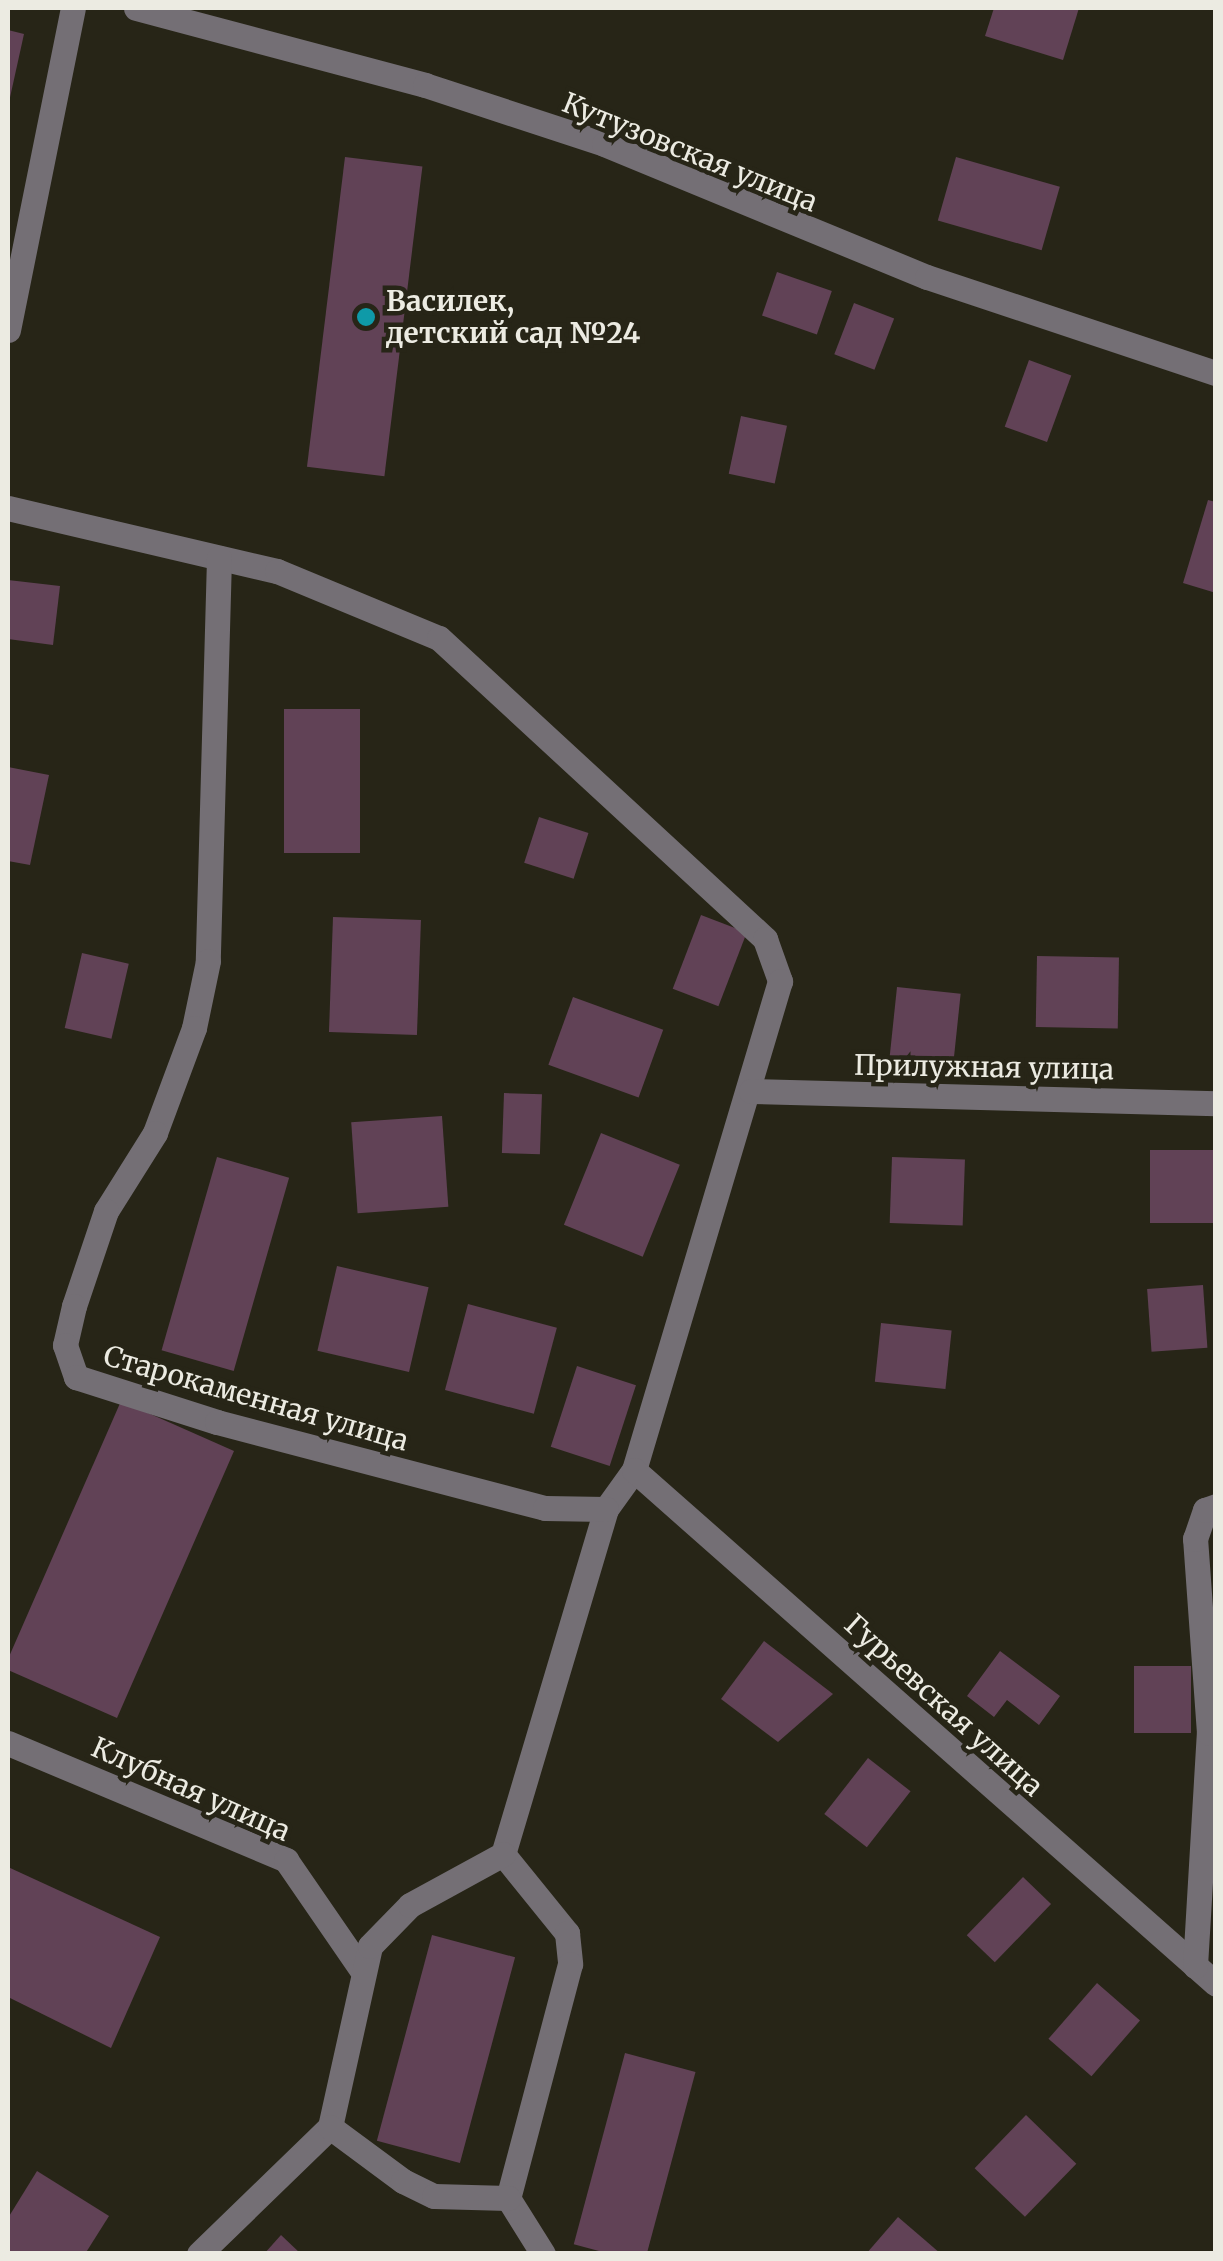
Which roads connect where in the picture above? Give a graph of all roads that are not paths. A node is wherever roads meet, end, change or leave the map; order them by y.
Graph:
1 (73, 8) edge
2 (136, 8) edge
3 (8, 330) edge
4 (1216, 373) edge
5 (8, 508) edge
6 (219, 558) junction
7 (751, 1091) junction
8 (1216, 1103) edge
9 (634, 1470) junction
10 (1216, 1506) edge
11 (606, 1509) junction
12 (8, 1743) edge
13 (503, 1854) junction
14 (1195, 1966) junction
15 (361, 1969) junction
16 (1216, 1984) edge
17 (330, 2126) junction
18 (508, 2198) junction
19 (198, 2254) edge
20 (543, 2254) edge

1 - 3 street
2 - 4 street, Кутузовская улица
5 - 6 street
6 - 7 street
6 - 11 street, Старокаменная улица
7 - 8 street, Прилужная улица
7 - 9 street
9 - 11 street
9 - 14 street, Гурьевская улица
10 - 14 street
11 - 13 street
12 - 15 street, Клубная улица
13 - 15 street
13 - 18 street
14 - 16 street, Гурьевская улица
15 - 17 street
17 - 18 street
17 - 19 street
18 - 20 street

